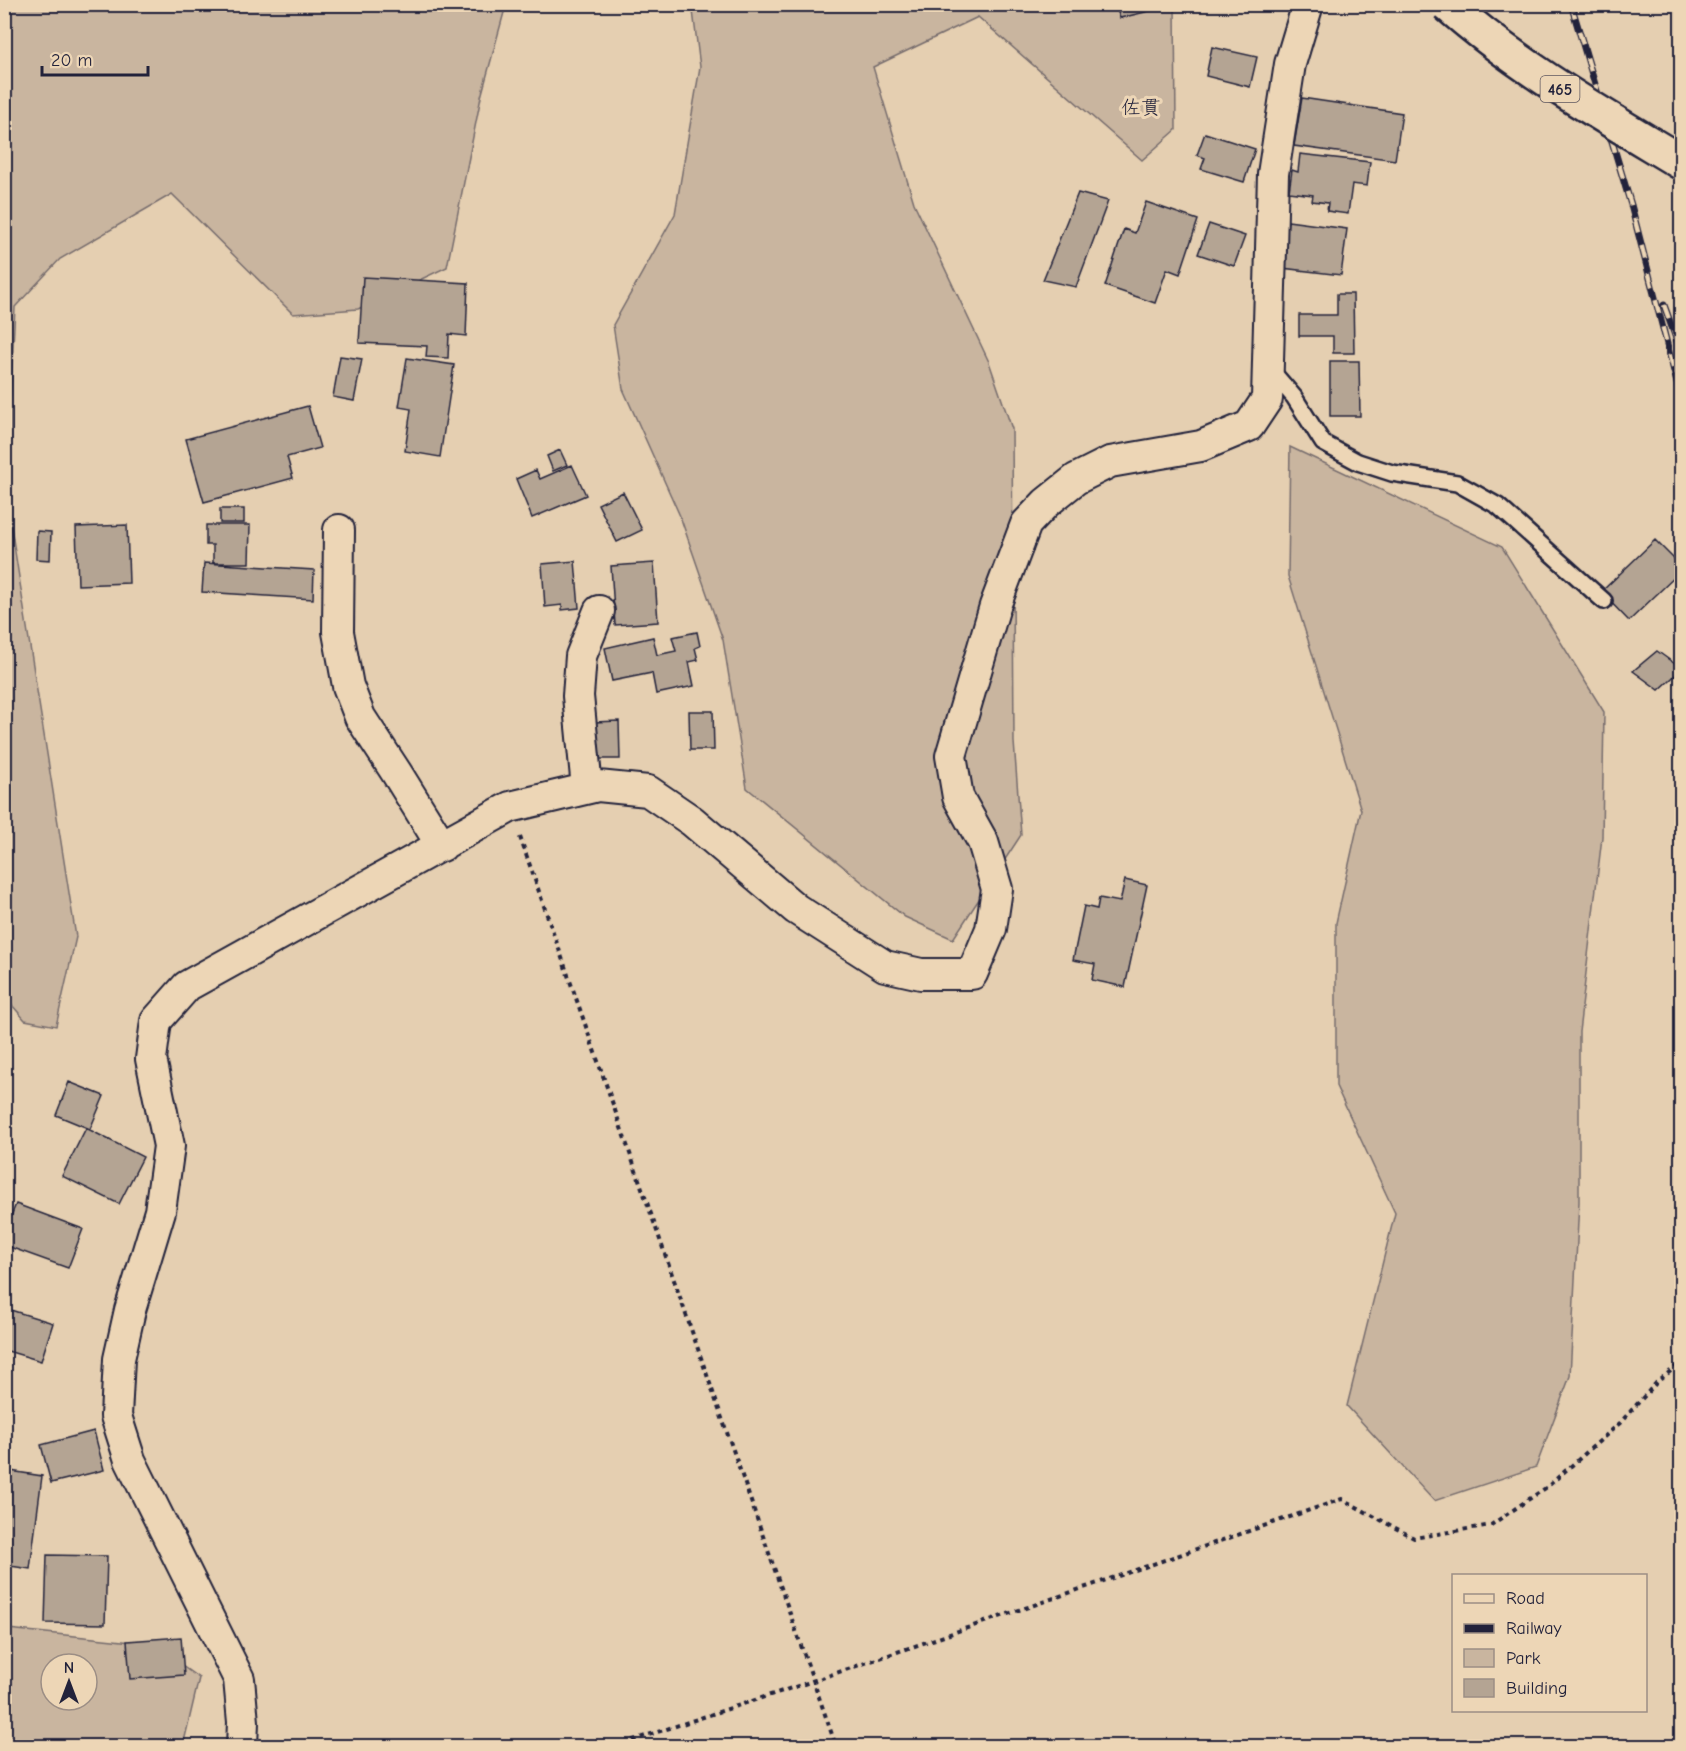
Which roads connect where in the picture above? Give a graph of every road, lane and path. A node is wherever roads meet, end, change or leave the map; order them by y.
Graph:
1 (1308, 4) edge
2 (1447, 4) edge
3 (1682, 163) edge
4 (1268, 367) junction
5 (339, 531) dead end
6 (1604, 601) dead end
7 (599, 611) dead end
8 (588, 788) junction
9 (510, 807) junction
10 (442, 846) junction
11 (1682, 1362) edge
12 (813, 1681) junction
13 (242, 1746) edge
14 (615, 1746) edge
15 (836, 1746) edge

1 - 4 street
2 - 3 highway, 465, bridge
4 - 6 lane
4 - 8 street
5 - 10 street
7 - 8 street
8 - 9 street
9 - 10 street
9 - 12 path
10 - 13 street
11 - 12 path
12 - 14 path
12 - 15 path

